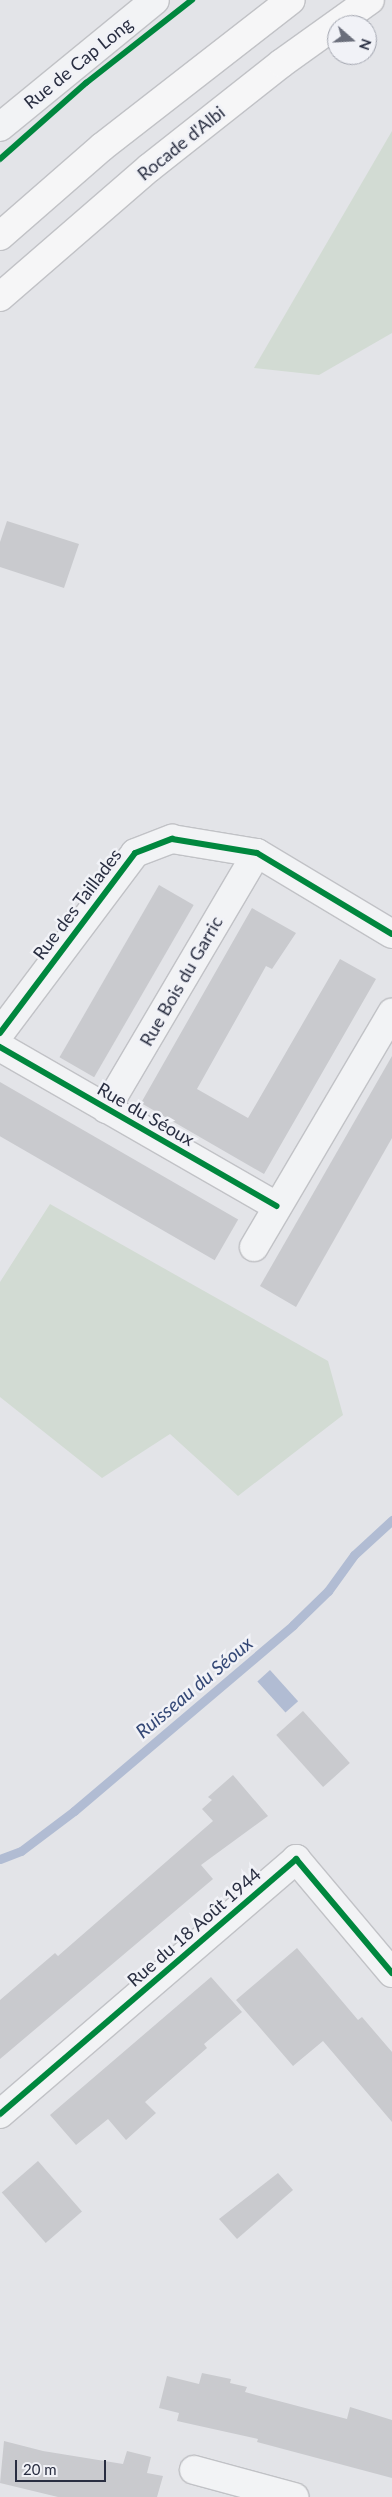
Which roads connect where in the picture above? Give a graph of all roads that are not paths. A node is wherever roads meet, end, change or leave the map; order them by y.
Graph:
1 (155, 0) edge
2 (291, 0) edge
3 (370, 0) edge
4 (0, 126) edge
5 (0, 236) edge
6 (0, 297) edge
7 (256, 853) junction
8 (392, 934) edge
9 (392, 1014) edge
10 (0, 1033) edge
11 (0, 1047) edge
12 (106, 1109) junction
13 (277, 1206) junction
14 (254, 1247) dead end
15 (392, 1973) edge
16 (0, 2114) edge
17 (194, 2470) dead end
18 (294, 2497) edge

1 - 4 street, Rue de Cap Long
2 - 5 highway
3 - 6 highway, Rocade d'Albi
7 - 8 street, Rue des Taillades
7 - 10 street, Rue des Taillades
7 - 12 street, Rue Bois du Garric
9 - 13 street
11 - 12 street, Rue du Séoux
12 - 13 street, Rue du Séoux
13 - 14 street
15 - 16 street, Rue du 18 Août 1944
17 - 18 street

